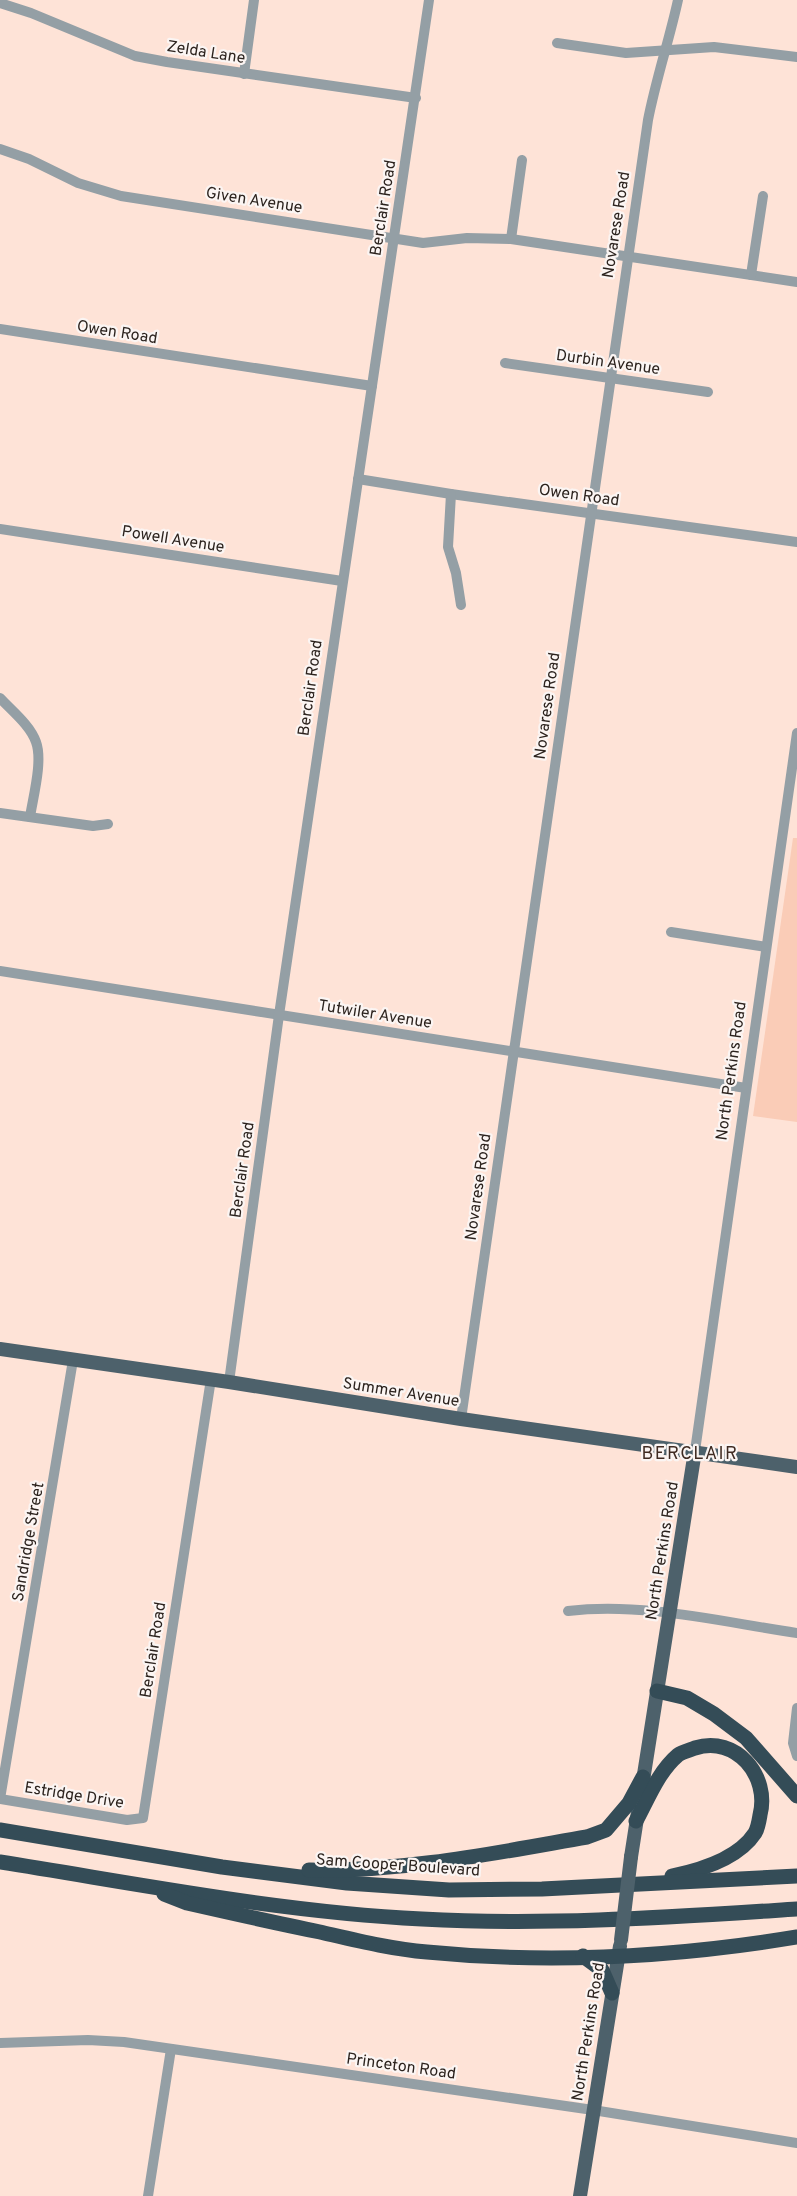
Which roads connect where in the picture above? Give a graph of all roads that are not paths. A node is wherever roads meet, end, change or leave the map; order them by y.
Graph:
1 (254, 0) edge
2 (429, 0) edge
3 (678, 0) edge
4 (0, 3) edge
5 (557, 44) dead end
6 (665, 50) junction
7 (797, 57) edge
8 (244, 74) junction
9 (416, 98) junction
10 (0, 149) edge
11 (522, 160) dead end
12 (763, 196) dead end
13 (395, 239) junction
14 (511, 239) junction
15 (628, 257) junction
16 (751, 275) junction
17 (797, 282) edge
18 (0, 329) edge
19 (505, 363) dead end
20 (610, 378) junction
21 (372, 386) junction
22 (708, 392) dead end
23 (358, 479) junction
24 (451, 494) junction
25 (590, 513) junction
26 (0, 529) edge
27 (797, 542) edge
28 (342, 581) junction
29 (461, 605) dead end
30 (0, 698) edge
31 (797, 733) edge
32 (0, 813) edge
33 (30, 817) junction
34 (108, 824) dead end
35 (671, 932) dead end
36 (766, 946) junction
37 (0, 971) edge
38 (279, 1015) junction
39 (513, 1053) junction
40 (746, 1088) junction
41 (0, 1349) edge
42 (73, 1360) junction
43 (211, 1379) junction
44 (230, 1382) junction
45 (461, 1419) junction
46 (695, 1451) junction
47 (797, 1467) edge
48 (568, 1611) dead end
49 (670, 1614) junction
50 (797, 1633) edge
51 (657, 1691) junction
52 (797, 1708) edge
53 (797, 1756) edge
54 (643, 1777) junction
55 (797, 1796) edge
56 (0, 1799) edge
57 (143, 1818) joint
58 (636, 1821) junction
59 (0, 1830) edge
60 (0, 1862) edge
61 (236, 1869) junction
62 (797, 1876) edge
63 (139, 1884) junction
64 (614, 1886) junction
65 (797, 1909) edge
66 (797, 1937) edge
67 (583, 1956) junction
68 (617, 1961) junction
69 (612, 1994) junction
70 (0, 2043) edge
71 (171, 2049) junction
72 (593, 2110) junction
73 (797, 2143) edge
74 (148, 2196) edge
75 (580, 2196) edge

1 - 8 street
2 - 9 street, Berclair Road
3 - 6 street, Novarese Road
4 - 8 street, Zelda Lane
5 - 6 street
6 - 7 street
6 - 15 street, Novarese Road
8 - 9 street, Zelda Lane
9 - 13 street, Berclair Road
10 - 13 street, Given Avenue
11 - 14 street
12 - 16 street
13 - 14 street, Given Avenue
13 - 21 street, Berclair Road
14 - 15 street, Given Avenue
15 - 16 street, Given Avenue
15 - 20 street, Novarese Road
16 - 17 street, Given Avenue
18 - 21 street, Owen Road
19 - 20 street, Durbin Avenue
20 - 22 street, Durbin Avenue
20 - 25 street, Novarese Road
21 - 23 street, Berclair Road
23 - 24 street, Owen Road
23 - 28 street, Berclair Road
24 - 25 street, Owen Road
24 - 29 street
25 - 27 street, Owen Road
25 - 39 street, Novarese Road
26 - 28 street, Powell Avenue
28 - 38 street, Berclair Road
30 - 33 street
31 - 36 street, North Perkins Road
32 - 33 street
33 - 34 street
35 - 36 street
36 - 40 street, North Perkins Road
37 - 38 street, Tutwiler Avenue
38 - 39 street, Tutwiler Avenue
38 - 44 street, Berclair Road
39 - 40 street, Tutwiler Avenue
39 - 45 street, Novarese Road
40 - 46 street, North Perkins Road
41 - 42 main road, Summer Avenue
42 - 43 main road, Summer Avenue
42 - 56 street, Sandridge Street
43 - 44 main road, Summer Avenue
43 - 57 street, Berclair Road
44 - 45 main road, Summer Avenue
45 - 46 main road, Summer Avenue
46 - 47 main road, Summer Avenue
46 - 49 main road, North Perkins Road
48 - 49 street
49 - 50 street
49 - 51 main road, North Perkins Road
51 - 54 main road, North Perkins Road
51 - 55 highway
52 - 53 street
54 - 58 main road, North Perkins Road
54 - 61 highway
56 - 57 street, Estridge Drive
58 - 64 highway
58 - 68 main road, North Perkins Road, bridge
59 - 61 highway, Sam Cooper Boulevard
60 - 63 highway
61 - 64 highway, Sam Cooper Boulevard
62 - 64 highway, Sam Cooper Boulevard
63 - 65 highway
63 - 67 highway
66 - 68 highway
67 - 68 highway
67 - 69 highway
68 - 69 main road, North Perkins Road
69 - 72 main road, North Perkins Road
70 - 71 street, Princeton Road
71 - 72 street, Princeton Road
71 - 74 street
72 - 73 street, Princeton Road
72 - 75 main road, North Perkins Road

